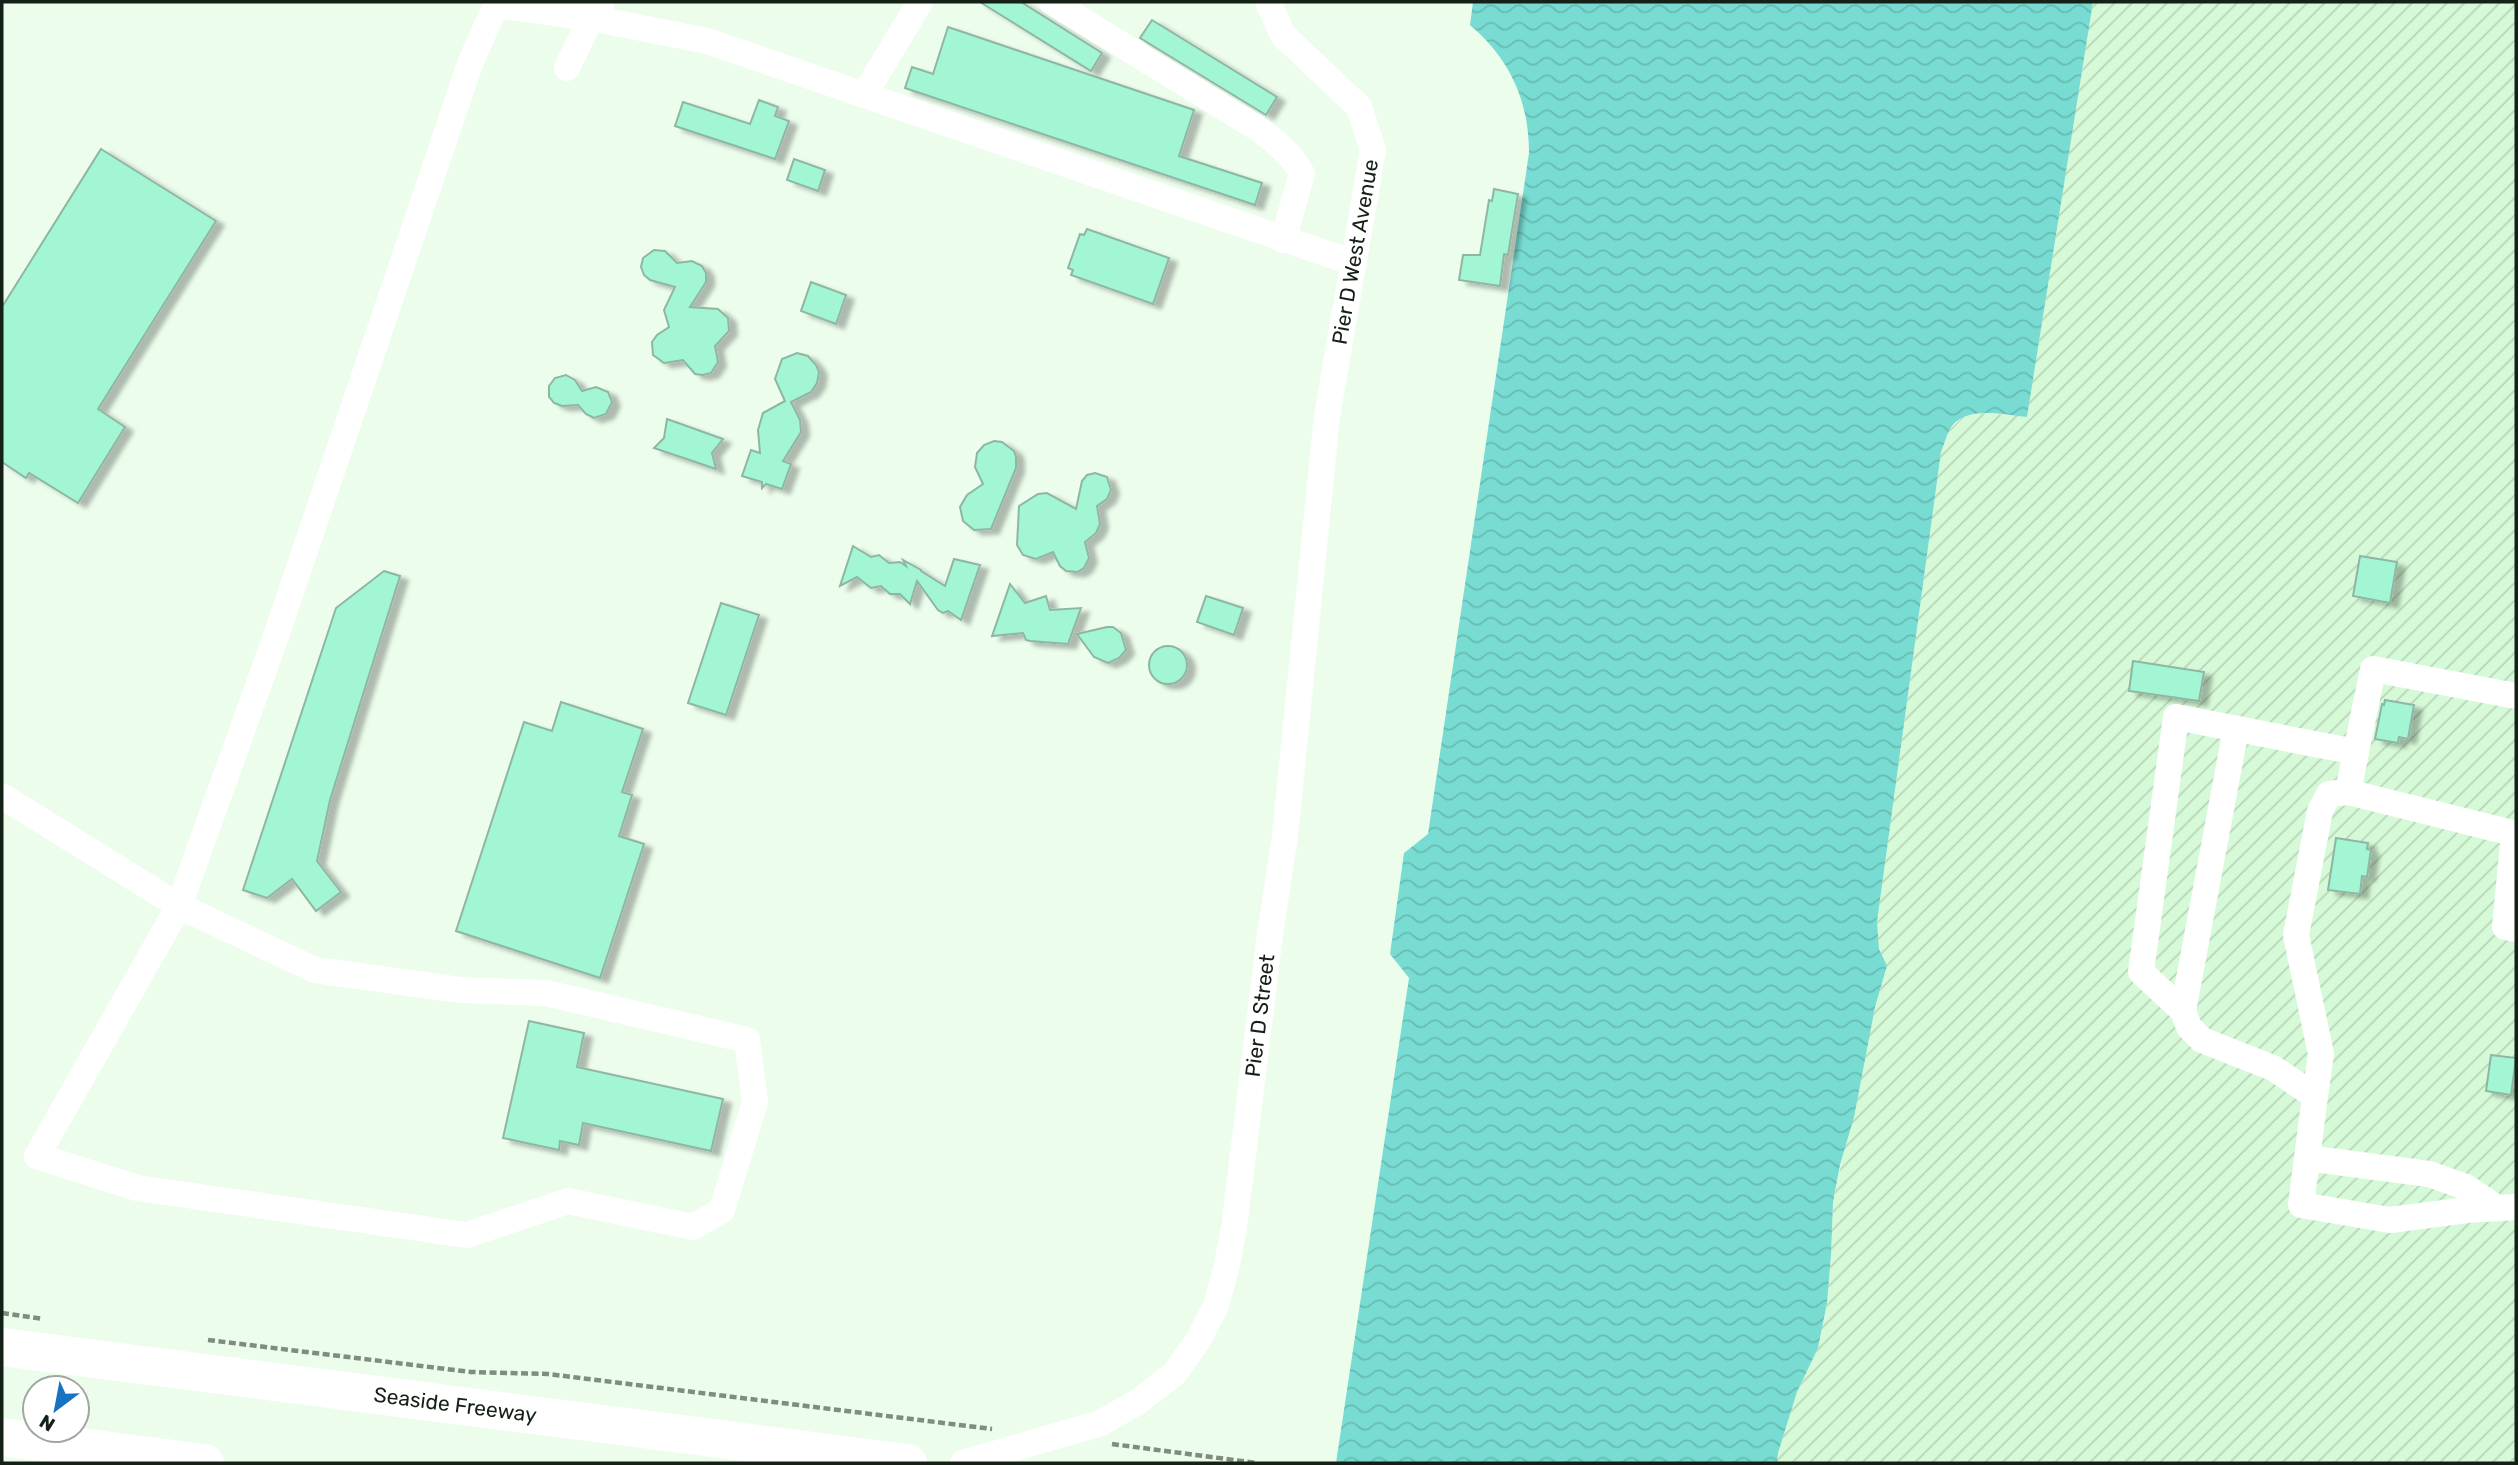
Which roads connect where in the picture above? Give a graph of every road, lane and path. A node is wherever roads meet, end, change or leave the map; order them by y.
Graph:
1 (920, 2) edge
2 (1052, 2) edge
3 (1268, 2) edge
4 (598, 10) edge
5 (567, 68) dead end
6 (864, 95) junction
7 (1283, 240) junction
8 (1353, 263) junction
9 (1327, 416) joint
10 (2516, 696) edge
11 (2236, 729) junction
12 (2356, 752) junction
13 (2348, 792) junction
14 (2, 796) edge
15 (2515, 834) edge
16 (179, 906) junction
17 (2516, 929) edge
18 (2183, 1011) junction
19 (2315, 1096) junction
20 (2307, 1158) junction
21 (2506, 1208) edge
22 (2, 1313) edge
23 (46, 1320) dead end
24 (196, 1339) dead end
25 (2, 1347) edge
26 (1002, 1430) dead end
27 (2, 1437) edge
28 (1109, 1444) dead end
29 (205, 1463) edge
30 (908, 1463) edge
31 (963, 1463) edge
32 (1257, 1463) edge

1 - 6 street
2 - 7 street
3 - 8 street, Pier D West Avenue
4 - 5 street
4 - 6 street
4 - 16 street
6 - 7 street
7 - 8 street
8 - 9 street, Pier D West Avenue
9 - 31 street, Pier D Street
10 - 12 street
11 - 12 street
11 - 18 street
11 - 18 street
12 - 13 street
13 - 15 street
13 - 19 street
14 - 16 street
15 - 17 street
16 - 16 street
18 - 19 street
19 - 20 street
20 - 21 street
20 - 21 street
22 - 23 path
24 - 26 path
25 - 30 highway, Seaside Freeway
27 - 29 highway
28 - 32 path

